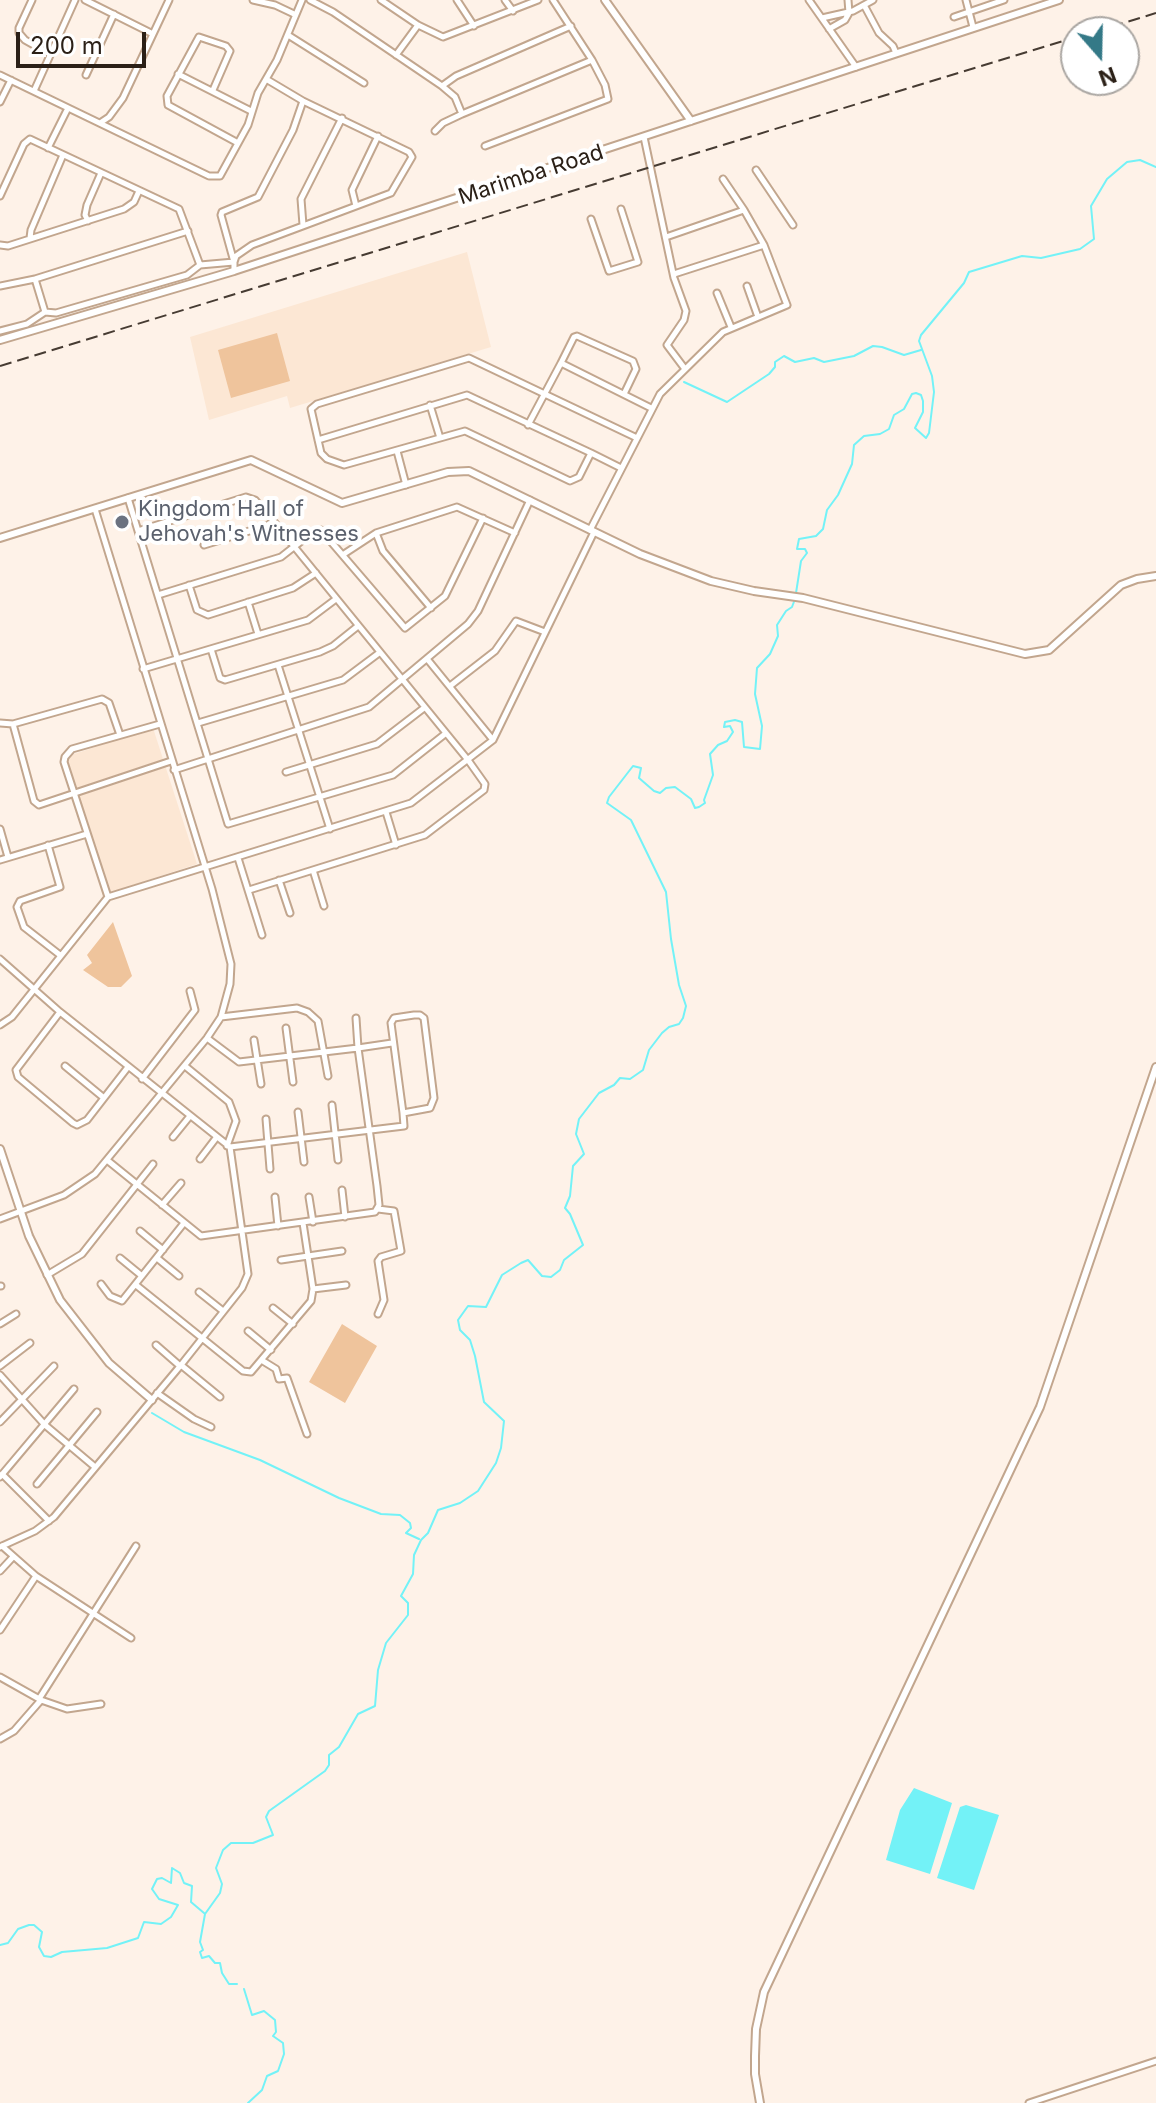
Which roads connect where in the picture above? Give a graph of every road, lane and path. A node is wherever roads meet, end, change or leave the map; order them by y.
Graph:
1 (32, 0) edge
2 (75, 0) edge
3 (85, 0) edge
4 (169, 0) edge
5 (253, 0) edge
6 (302, 0) edge
7 (310, 0) edge
8 (381, 0) edge
9 (457, 0) edge
10 (505, 0) edge
11 (538, 0) edge
12 (553, 0) edge
13 (605, 0) edge
14 (809, 0) edge
15 (848, 0) edge
16 (873, 0) edge
17 (966, 0) edge
18 (1004, 0) edge
19 (1059, 0) edge
20 (864, 5) junction
21 (513, 11) junction
22 (968, 11) junction
23 (849, 12) junction
24 (114, 14) junction
25 (294, 14) junction
26 (954, 17) dead end
27 (821, 18) junction
28 (418, 25) junction
29 (474, 26) junction
30 (571, 26) junction
31 (973, 27) junction
32 (829, 29) junction
33 (153, 34) junction
34 (288, 35) junction
35 (896, 53) junction
36 (50, 54) junction
37 (396, 55) junction
38 (592, 60) junction
39 (856, 67) junction
40 (178, 74) junction
41 (0, 75) edge
42 (86, 75) dead end
43 (266, 79) junction
44 (11, 80) junction
45 (364, 83) dead end
46 (442, 86) junction
47 (213, 90) junction
48 (34, 91) junction
49 (303, 101) junction
50 (0, 102) edge
51 (68, 108) junction
52 (251, 111) junction
53 (462, 114) junction
54 (342, 118) junction
55 (691, 121) junction
56 (99, 123) junction
57 (435, 131) dead end
58 (378, 136) junction
59 (644, 137) junction
60 (238, 143) junction
61 (485, 146) dead end
62 (48, 148) junction
63 (63, 155) junction
64 (756, 170) dead end
65 (101, 173) junction
66 (723, 179) dead end
67 (139, 191) junction
68 (0, 196) edge
69 (356, 206) junction
70 (621, 209) dead end
71 (744, 210) junction
72 (591, 219) dead end
73 (88, 221) junction
74 (303, 225) junction
75 (793, 225) dead end
76 (188, 231) junction
77 (666, 237) junction
78 (30, 238) junction
79 (0, 245) edge
80 (764, 245) junction
81 (234, 262) junction
82 (200, 265) junction
83 (234, 271) junction
84 (674, 274) junction
85 (35, 279) junction
86 (0, 286) edge
87 (747, 286) dead end
88 (717, 293) dead end
89 (45, 312) junction
90 (758, 317) junction
91 (731, 327) junction
92 (0, 331) edge
93 (0, 340) edge
94 (561, 363) junction
95 (685, 369) junction
96 (544, 393) junction
97 (624, 394) junction
98 (430, 405) junction
99 (651, 408) junction
100 (528, 425) junction
101 (440, 438) junction
102 (637, 438) junction
103 (318, 440) junction
104 (397, 451) junction
105 (591, 453) junction
106 (621, 468) junction
107 (406, 485) junction
108 (128, 498) junction
109 (530, 500) junction
110 (95, 509) junction
111 (483, 518) junction
112 (275, 523) junction
113 (138, 531) junction
114 (592, 531) junction
115 (376, 533) junction
116 (515, 533) junction
117 (0, 538) edge
118 (204, 545) dead end
119 (294, 547) junction
120 (344, 554) junction
121 (316, 573) junction
122 (1156, 576) edge
123 (189, 585) junction
124 (158, 595) junction
125 (336, 599) junction
126 (248, 602) junction
127 (431, 608) junction
128 (358, 626) junction
129 (545, 632) junction
130 (258, 634) junction
131 (211, 649) junction
132 (379, 653) junction
133 (177, 659) junction
134 (428, 660) junction
135 (278, 665) junction
136 (143, 669) junction
137 (402, 680) junction
138 (450, 686) junction
139 (289, 696) junction
140 (424, 708) junction
141 (0, 723) edge
142 (198, 723) junction
143 (13, 724) junction
144 (160, 724) junction
145 (298, 730) junction
146 (445, 734) junction
147 (120, 735) junction
148 (493, 740) junction
149 (208, 758) junction
150 (468, 760) junction
151 (171, 761) junction
152 (309, 765) junction
153 (174, 770) junction
154 (286, 772) dead end
155 (74, 793) junction
156 (320, 798) junction
157 (386, 812) junction
158 (0, 829) edge
159 (330, 829) junction
160 (87, 834) junction
161 (48, 845) junction
162 (396, 845) junction
163 (8, 857) junction
164 (238, 858) junction
165 (0, 860) edge
166 (205, 868) junction
167 (313, 870) junction
168 (279, 880) junction
169 (249, 890) junction
170 (108, 897) junction
171 (324, 906) dead end
172 (290, 913) dead end
173 (262, 935) dead end
174 (60, 955) junction
175 (0, 959) edge
176 (33, 989) junction
177 (190, 991) dead end
178 (60, 1012) junction
179 (221, 1017) junction
180 (356, 1018) dead end
181 (0, 1025) edge
182 (286, 1028) dead end
183 (207, 1038) junction
184 (254, 1040) dead end
185 (392, 1043) junction
186 (358, 1048) junction
187 (324, 1051) junction
188 (289, 1056) junction
189 (256, 1060) junction
190 (65, 1066) dead end
191 (185, 1066) junction
192 (128, 1067) junction
193 (1156, 1067) edge
194 (328, 1076) dead end
195 (142, 1079) junction
196 (293, 1082) dead end
197 (261, 1084) dead end
198 (161, 1094) junction
199 (104, 1098) junction
200 (332, 1105) dead end
201 (298, 1112) dead end
202 (403, 1113) junction
203 (190, 1116) junction
204 (266, 1119) dead end
205 (369, 1129) junction
206 (335, 1133) junction
207 (173, 1137) dead end
208 (216, 1138) junction
209 (301, 1138) junction
210 (268, 1143) junction
211 (229, 1147) junction
212 (0, 1149) edge
213 (200, 1159) dead end
214 (107, 1160) junction
215 (338, 1160) dead end
216 (304, 1162) dead end
217 (153, 1164) dead end
218 (270, 1169) dead end
219 (181, 1183) dead end
220 (137, 1185) junction
221 (342, 1190) dead end
222 (275, 1197) dead end
223 (309, 1197) dead end
224 (162, 1205) junction
225 (378, 1209) junction
226 (21, 1213) junction
227 (345, 1217) junction
228 (0, 1219) edge
229 (313, 1222) junction
230 (184, 1223) junction
231 (303, 1223) junction
232 (278, 1226) junction
233 (140, 1231) dead end
234 (242, 1231) junction
235 (163, 1250) junction
236 (342, 1251) dead end
237 (308, 1256) junction
238 (120, 1258) dead end
239 (157, 1258) junction
240 (281, 1260) dead end
241 (46, 1275) junction
242 (142, 1276) junction
243 (179, 1276) dead end
244 (101, 1284) dead end
245 (136, 1285) junction
246 (346, 1285) dead end
247 (313, 1289) junction
248 (199, 1292) dead end
249 (273, 1308) dead end
250 (223, 1311) junction
251 (16, 1314) dead end
252 (378, 1314) dead end
253 (0, 1324) edge
254 (293, 1324) junction
255 (248, 1331) dead end
256 (202, 1338) junction
257 (30, 1343) dead end
258 (156, 1345) dead end
259 (271, 1350) junction
260 (263, 1361) junction
261 (181, 1365) junction
262 (0, 1366) edge
263 (54, 1366) dead end
264 (0, 1375) edge
265 (74, 1389) dead end
266 (154, 1397) junction
267 (220, 1397) dead end
268 (21, 1400) junction
269 (97, 1412) dead end
270 (0, 1422) edge
271 (45, 1425) junction
272 (211, 1427) dead end
273 (307, 1434) dead end
274 (69, 1446) junction
275 (95, 1467) junction
276 (1, 1475) edge
277 (37, 1484) dead end
278 (49, 1521) junction
279 (1, 1546) edge
280 (136, 1546) dead end
281 (13, 1557) junction
282 (0, 1571) edge
283 (36, 1576) junction
284 (95, 1614) junction
285 (0, 1630) edge
286 (131, 1638) dead end
287 (0, 1677) edge
288 (40, 1699) junction
289 (101, 1704) dead end
290 (0, 1739) edge
291 (1156, 2061) edge
292 (760, 2103) edge
293 (1029, 2103) edge

1 - 36 street
2 - 36 street
3 - 24 street
4 - 33 street
5 - 25 street
6 - 25 street
7 - 37 street
8 - 28 street
9 - 29 street
10 - 21 street
11 - 21 street
12 - 30 street
13 - 55 street
14 - 27 street
15 - 23 street
16 - 20 street
17 - 22 street
18 - 22 street
19 - 31 street, Marimba Road
20 - 23 street
20 - 35 street
21 - 29 street
22 - 26 street
22 - 31 street
23 - 27 street
23 - 32 street
24 - 33 street
24 - 42 street
25 - 34 street
27 - 32 street
28 - 29 street
28 - 37 street
30 - 38 street
30 - 46 street
31 - 35 street, Marimba Road
32 - 39 street
33 - 56 street
34 - 43 street
34 - 45 street
35 - 39 street, Marimba Road
36 - 48 street
37 - 46 street
38 - 53 street
38 - 61 street
39 - 55 street, Marimba Road
40 - 47 street
40 - 47 street
40 - 60 street
41 - 44 street
43 - 49 street
43 - 52 street
44 - 48 street
44 - 50 street
46 - 53 street
47 - 52 street
48 - 51 street
49 - 54 street
49 - 81 street
51 - 56 street
51 - 62 street
52 - 60 street
53 - 57 street
54 - 58 street
54 - 74 street
55 - 59 street, Marimba Road
56 - 60 street
58 - 69 street
58 - 69 street
59 - 77 street
59 - 83 street, Marimba Road
62 - 63 street
62 - 68 street
63 - 65 street
63 - 78 street
64 - 75 street
65 - 67 street
65 - 73 street
66 - 71 street
67 - 73 street
67 - 76 street
69 - 74 street
70 - 72 street
71 - 77 street
71 - 80 street
73 - 78 street
74 - 81 street
76 - 82 street
76 - 85 street
77 - 84 street
78 - 79 street
80 - 84 street
80 - 90 street
81 - 82 street
81 - 83 street
82 - 89 street
83 - 93 street, Marimba Road
84 - 95 street
85 - 86 street
85 - 89 street
87 - 90 street
88 - 91 street
89 - 92 street
90 - 91 street
91 - 95 street
94 - 96 street
94 - 97 street
94 - 97 street
95 - 99 street
96 - 100 street
96 - 102 street
96 - 103 street
97 - 99 street
98 - 100 street
98 - 101 street
98 - 103 street
99 - 102 street
100 - 105 street
101 - 104 street
101 - 105 street
102 - 106 street
103 - 104 street
104 - 107 street
105 - 106 street
106 - 114 street
107 - 108 street
107 - 109 street
108 - 110 street
108 - 113 street
109 - 114 street
109 - 116 street
110 - 117 street
110 - 136 street
111 - 115 street
111 - 116 street
111 - 127 street
112 - 113 street
112 - 118 street
112 - 119 street
113 - 124 street
114 - 122 street
114 - 129 street
115 - 120 street
115 - 127 street
116 - 134 street
119 - 120 street
119 - 121 street
119 - 123 street
120 - 127 street
121 - 125 street
121 - 126 street
123 - 124 street
123 - 126 street
124 - 133 street
125 - 128 street
125 - 130 street
126 - 130 street
128 - 132 street
128 - 135 street
129 - 138 street
129 - 148 street
130 - 131 street
131 - 133 street
131 - 135 street
132 - 137 street
132 - 139 street
133 - 136 street
133 - 142 street
134 - 137 street
134 - 138 street
135 - 139 street
136 - 144 street
137 - 140 street
137 - 145 street
138 - 148 street
139 - 142 street
139 - 145 street
140 - 146 street
140 - 152 street
141 - 143 street
142 - 149 street
143 - 147 street
143 - 155 street
144 - 147 street
144 - 151 street
145 - 149 street
145 - 152 street
146 - 150 street
146 - 156 street
147 - 155 street
148 - 150 street
149 - 153 street
149 - 156 street
150 - 157 street
150 - 162 street
151 - 153 street
151 - 155 street
152 - 154 street
152 - 156 street
153 - 166 street
155 - 160 street
156 - 159 street
157 - 159 street
157 - 162 street
158 - 163 street
159 - 164 street
160 - 161 street
160 - 170 street
161 - 163 street
161 - 174 street
162 - 167 street
163 - 165 street
164 - 166 street
164 - 169 street
166 - 170 street
166 - 179 street
167 - 168 street
167 - 171 street
168 - 169 street
168 - 172 street
169 - 173 street
170 - 174 street
174 - 176 street
175 - 176 street
176 - 178 street
176 - 181 street
177 - 195 street
178 - 192 street
178 - 199 street
179 - 183 street
179 - 187 street
180 - 186 street
182 - 188 street
183 - 189 street
183 - 191 street
184 - 189 street
185 - 186 street
185 - 202 street
185 - 202 street
186 - 187 street
186 - 205 street
187 - 188 street
187 - 194 street
188 - 189 street
188 - 196 street
189 - 197 street
190 - 199 street
191 - 198 street
191 - 211 street
192 - 195 street
192 - 199 street
193 - 292 street
195 - 198 street
198 - 203 street
198 - 214 street
200 - 206 street
201 - 209 street
202 - 205 street
203 - 207 street
203 - 208 street
204 - 210 street
205 - 206 street
205 - 225 street
206 - 209 street
206 - 215 street
208 - 211 street
208 - 213 street
209 - 210 street
209 - 216 street
210 - 211 street
210 - 218 street
211 - 234 street
212 - 226 street
214 - 220 street
214 - 226 street
217 - 220 street
219 - 224 street
220 - 224 street
220 - 241 street
221 - 227 street
222 - 232 street
223 - 229 street
224 - 230 street
225 - 227 street
225 - 252 street
226 - 228 street
226 - 241 street
227 - 229 street
229 - 231 street
230 - 234 street
230 - 235 street
231 - 232 street
231 - 237 street
232 - 234 street
233 - 235 street
234 - 250 street
235 - 239 street
236 - 237 street
237 - 240 street
237 - 247 street
238 - 242 street
239 - 242 street
239 - 243 street
241 - 266 street
242 - 245 street
244 - 245 street
245 - 256 street
246 - 247 street
247 - 254 street
248 - 250 street
249 - 254 street
250 - 256 street
251 - 253 street
254 - 259 street
255 - 259 street
256 - 260 street
256 - 261 street
257 - 262 street
258 - 261 street
259 - 260 street
260 - 273 street
261 - 266 street
261 - 267 street
263 - 268 street
264 - 268 street
265 - 271 street
266 - 272 street
266 - 275 street
268 - 270 street
268 - 271 street
269 - 274 street
271 - 274 street
271 - 276 street
274 - 275 street
274 - 277 street
275 - 278 street
276 - 278 street
278 - 279 street
279 - 281 street
280 - 284 street
281 - 282 street
281 - 283 street
283 - 284 street
283 - 285 street
284 - 286 street
284 - 288 street
287 - 288 street
288 - 289 street
288 - 290 street
291 - 293 street

